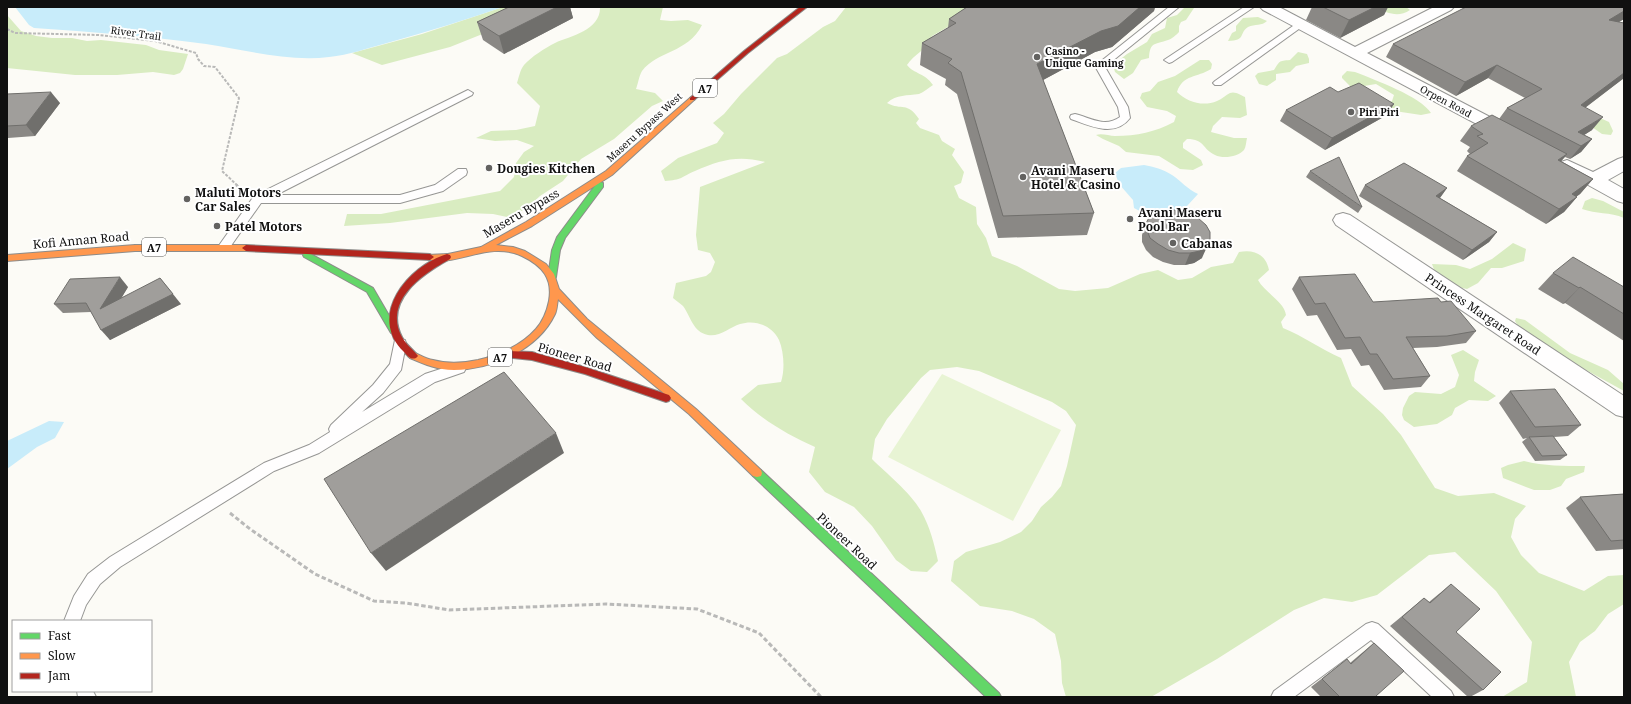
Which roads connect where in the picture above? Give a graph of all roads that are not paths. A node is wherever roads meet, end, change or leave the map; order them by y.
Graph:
1 (804, 7) edge
2 (1175, 7) edge
3 (1250, 7) edge
4 (1268, 7) edge
5 (1446, 7) edge
6 (1300, 24) junction
7 (1355, 53) junction
8 (1170, 60) dead end
9 (1218, 83) dead end
10 (468, 93) dead end
11 (1074, 117) dead end
12 (1525, 143) edge
13 (1553, 158) edge
14 (1624, 162) edge
15 (462, 172) dead end
16 (609, 173) junction
17 (1594, 180) junction
18 (1624, 197) edge
19 (258, 199) junction
20 (1343, 220) dead end
21 (224, 247) junction
22 (484, 248) junction
23 (301, 252) junction
24 (448, 257) junction
25 (7, 258) edge
26 (552, 277) junction
27 (555, 290) junction
28 (394, 331) junction
29 (400, 344) junction
30 (505, 355) junction
31 (464, 366) junction
32 (683, 404) junction
33 (1624, 408) edge
34 (314, 449) junction
35 (72, 620) edge
36 (1284, 696) edge
37 (995, 697) edge
38 (1445, 697) edge

1 - 16 main road, Maseru Bypass West / A7
2 - 11 lane
3 - 8 lane
4 - 6 street, Orpen Road
5 - 7 street
6 - 7 street, Orpen Road
6 - 9 lane
7 - 12 street, Orpen Road
10 - 19 lane
13 - 17 street
14 - 17 street
15 - 19 lane
16 - 22 main road, Maseru Bypass / A7
16 - 26 main road, A7
17 - 18 street
19 - 21 lane
20 - 33 street, Princess Margaret Road
21 - 23 main road, Kofi Annan Road / A7
21 - 25 main road, Kofi Annan Road / A7
22 - 24 main road, A7
22 - 26 main road, A7
23 - 24 main road, Kofi Annan Road / A7
23 - 28 main road, Kofi Annan Road / A7
24 - 28 main road, A7
26 - 27 main road, A7
27 - 30 main road, A7
27 - 32 main road, Pioneer Road
28 - 29 main road, A7
29 - 31 main road, A7
29 - 34 lane
30 - 31 main road, A7
30 - 32 main road, Pioneer Road
31 - 34 lane
32 - 37 main road, Pioneer Road
34 - 35 lane
36 - 38 lane

